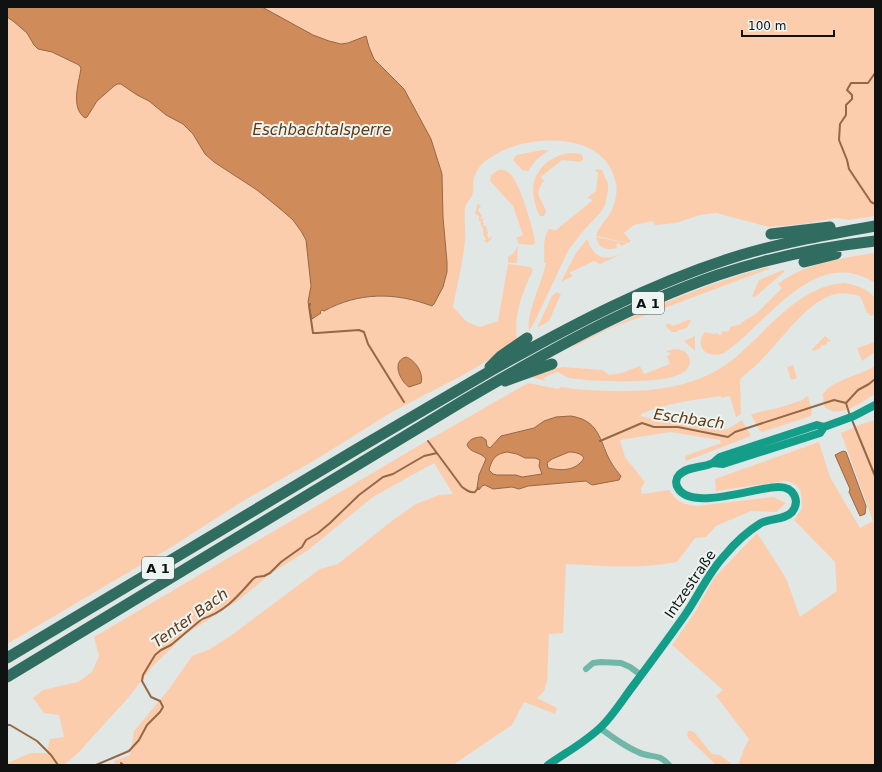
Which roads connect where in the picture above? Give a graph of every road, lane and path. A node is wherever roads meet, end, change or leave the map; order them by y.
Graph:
1 (875, 226) edge
2 (862, 228) junction
3 (771, 234) dead end
4 (870, 241) edge
5 (804, 262) dead end
6 (527, 338) dead end
7 (552, 364) dead end
8 (481, 377) junction
9 (489, 386) junction
10 (875, 405) edge
11 (7, 658) edge
12 (586, 669) dead end
13 (641, 675) junction
14 (7, 677) edge
15 (600, 728) junction
16 (548, 765) edge
17 (669, 765) edge

1 - 2 highway, A 1
2 - 3 highway
2 - 8 highway, A 1
4 - 5 highway
4 - 9 highway, A 1
6 - 8 highway
7 - 9 highway
8 - 11 highway, A 1
9 - 14 highway, A 1
10 - 13 main road, Intzestraße
12 - 13 street
13 - 15 main road, Intzestraße
15 - 16 main road, Intzestraße
15 - 17 street

